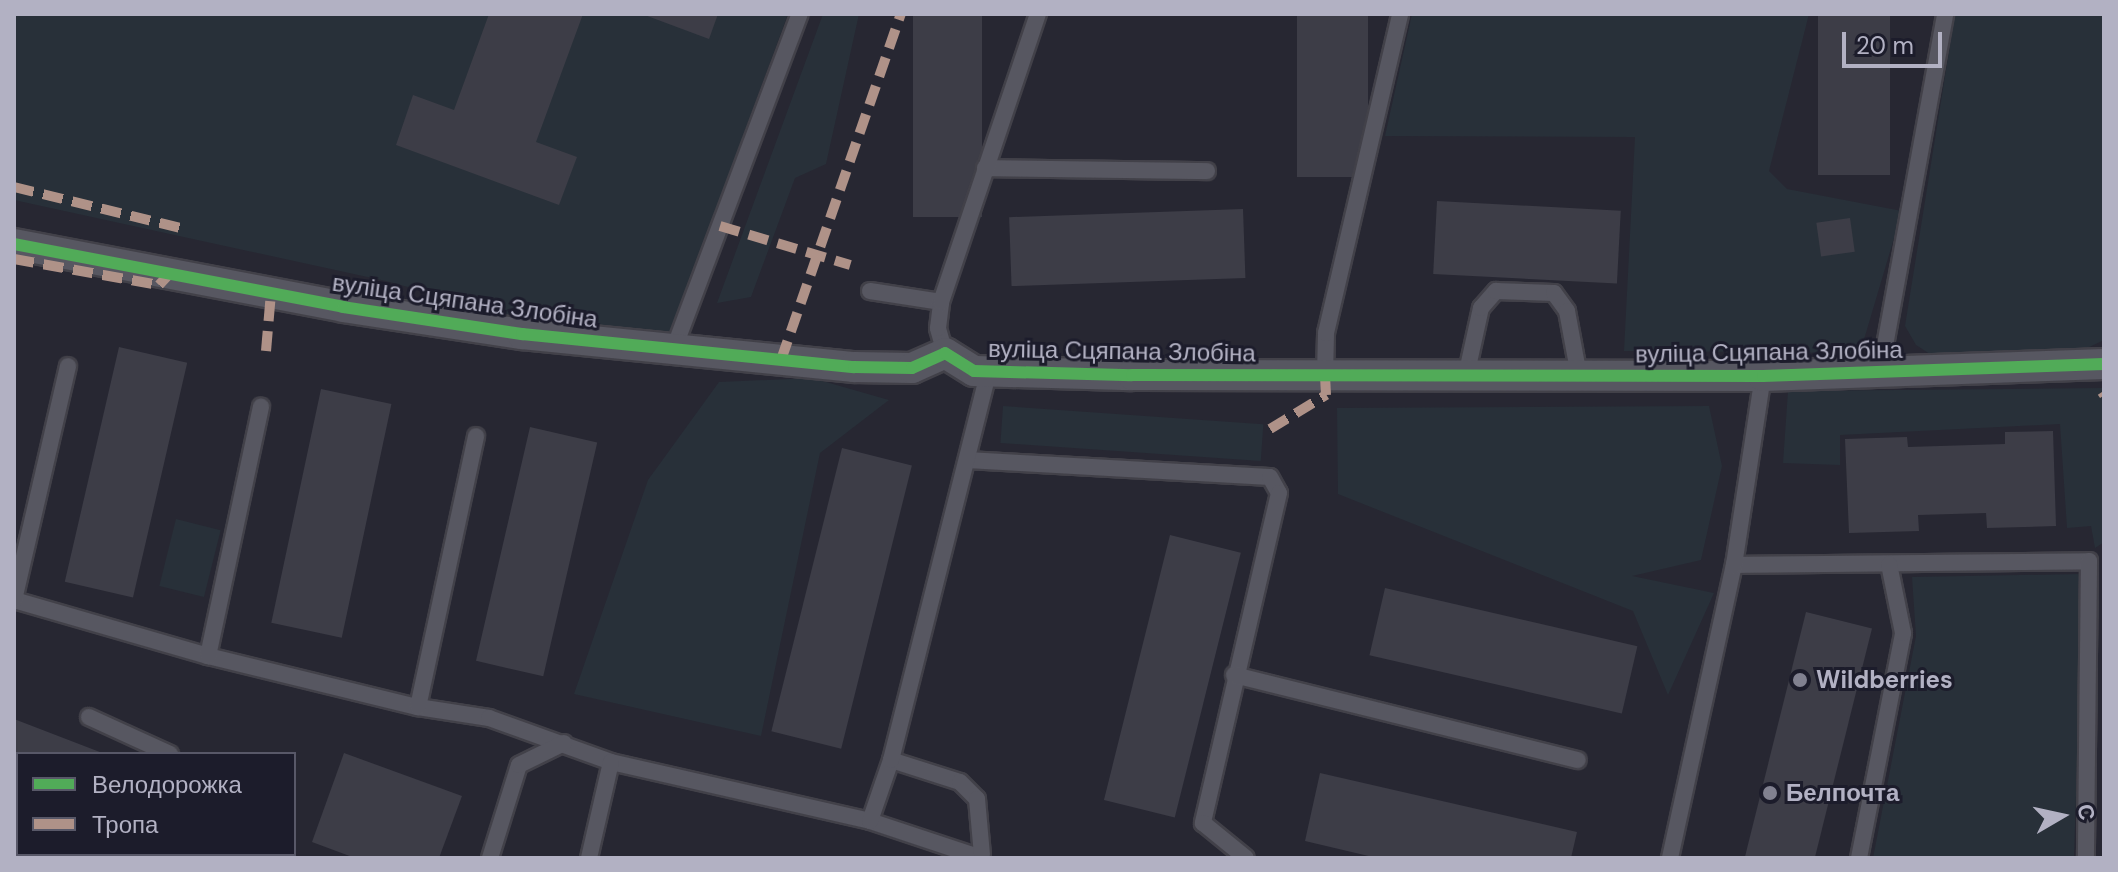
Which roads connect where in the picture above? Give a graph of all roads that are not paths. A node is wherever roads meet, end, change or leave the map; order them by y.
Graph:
1 (800, 14) edge
2 (1038, 14) edge
3 (1400, 14) edge
4 (1945, 14) edge
5 (985, 168) junction
6 (1207, 171) dead end
7 (14, 244) edge
8 (870, 291) dead end
9 (941, 302) junction
10 (673, 351) junction
11 (945, 353) junction
12 (2104, 364) edge
13 (68, 366) dead end
14 (989, 371) junction
15 (1880, 373) junction
16 (1325, 375) junction
17 (1466, 376) junction
18 (1579, 376) junction
19 (1763, 376) junction
20 (261, 407) dead end
21 (476, 436) dead end
22 (967, 460) junction
23 (1889, 564) junction
24 (1734, 565) junction
25 (14, 600) edge
26 (208, 656) junction
27 (1234, 675) junction
28 (418, 707) junction
29 (89, 717) dead end
30 (564, 743) junction
31 (166, 752) edge
32 (891, 760) junction
33 (1578, 760) dead end
34 (611, 762) junction
35 (870, 821) junction
36 (982, 857) edge
37 (490, 858) edge
38 (589, 858) edge
39 (1246, 858) edge
40 (1670, 858) edge
41 (1859, 858) edge
42 (2086, 858) edge

1 - 10 lane
2 - 5 lane
3 - 16 lane
4 - 15 lane
5 - 6 lane
5 - 9 lane
7 - 10 street, вуліца Сцяпана Злобіна
8 - 9 lane
9 - 11 lane
10 - 11 street, вуліца Сцяпана Злобіна
11 - 14 street, вуліца Сцяпана Злобіна
12 - 15 street, вуліца Сцяпана Злобіна
13 - 25 lane
14 - 16 street, вуліца Сцяпана Злобіна
14 - 22 lane
15 - 19 street, вуліца Сцяпана Злобіна
16 - 17 street, вуліца Сцяпана Злобіна
17 - 18 street, вуліца Сцяпана Злобіна
17 - 18 lane
18 - 19 street, вуліца Сцяпана Злобіна
19 - 24 lane
20 - 26 lane
21 - 28 lane
22 - 27 lane
22 - 32 lane
23 - 24 lane
23 - 41 lane
23 - 42 lane
24 - 40 lane
25 - 26 lane
26 - 28 lane
27 - 33 lane
27 - 39 lane
28 - 30 lane
29 - 31 lane
30 - 34 lane
30 - 37 lane
32 - 35 lane
32 - 36 lane
34 - 35 lane
34 - 38 lane
35 - 36 lane

